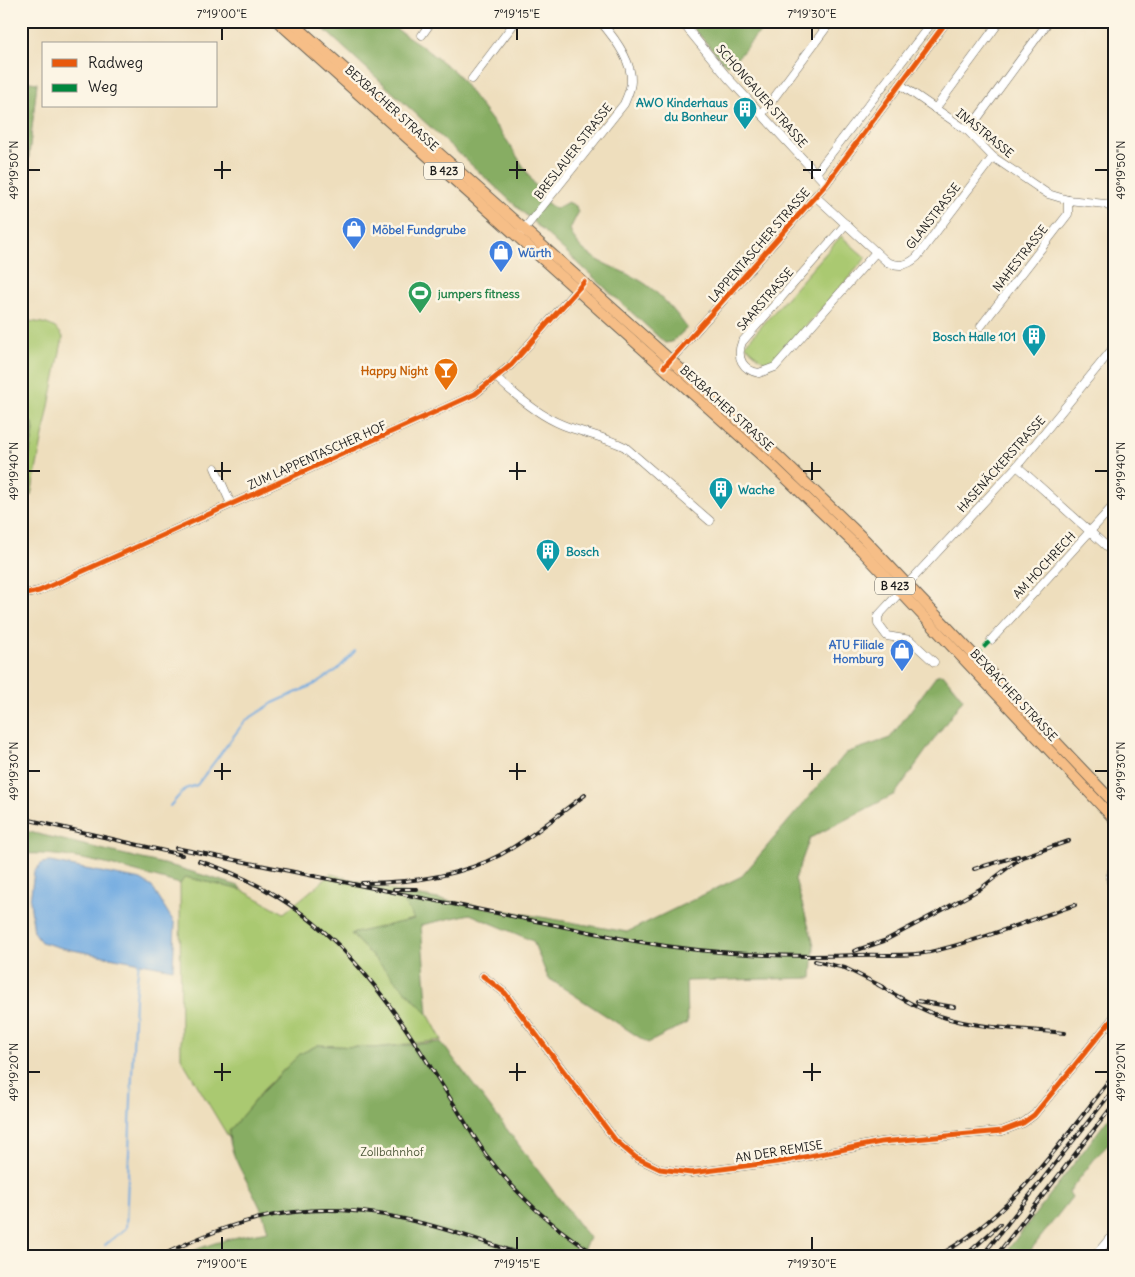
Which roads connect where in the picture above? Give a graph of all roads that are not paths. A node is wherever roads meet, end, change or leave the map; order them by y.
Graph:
1 (277, 21) edge
2 (291, 21) edge
3 (432, 21) edge
4 (516, 21) edge
5 (600, 21) edge
6 (681, 21) edge
7 (830, 21) edge
8 (933, 21) edge
9 (947, 21) edge
10 (1000, 21) edge
11 (1049, 21) edge
12 (422, 35) dead end
13 (472, 79) dead end
14 (901, 85) junction
15 (935, 108) junction
16 (762, 114) junction
17 (968, 131) junction
18 (993, 157) junction
19 (816, 174) junction
20 (826, 184) junction
21 (815, 196) junction
22 (1068, 200) junction
23 (1114, 209) edge
24 (846, 224) junction
25 (521, 233) junction
26 (876, 252) junction
27 (581, 285) junction
28 (981, 326) dead end
29 (1114, 347) edge
30 (668, 363) junction
31 (497, 378) junction
32 (1017, 466) junction
33 (215, 468) dead end
34 (24, 504) dead end
35 (231, 504) junction
36 (1114, 505) edge
37 (21, 517) edge
38 (710, 521) dead end
39 (1090, 532) junction
40 (1114, 553) edge
41 (903, 587) junction
42 (21, 595) edge
43 (991, 640) dead end
44 (934, 662) dead end
45 (1114, 803) edge
46 (1114, 819) edge
47 (1114, 864) edge
48 (1114, 893) edge
49 (482, 976) dead end
50 (1114, 1017) edge
51 (1114, 1233) edge
52 (1094, 1256) edge

1 - 25 main road, BEXBACHER STRASSE / B 423
2 - 25 main road, BEXBACHER STRASSE
3 - 12 street
4 - 13 street
5 - 25 street, BRESLAUER STRASSE
6 - 16 street, SCHONGAUER STRASSE
7 - 16 street
8 - 19 street, LAPPENTASCHER STRASSE
9 - 14 street, LAPPENTASCHER STRASSE
10 - 15 street
11 - 17 street
14 - 15 street, INASTRASSE
14 - 20 street, LAPPENTASCHER STRASSE
15 - 17 street, INASTRASSE
16 - 19 street, SCHONGAUER STRASSE
17 - 18 street, INASTRASSE
18 - 22 street, INASTRASSE
18 - 26 street, GLANSTRASSE
19 - 20 street, SCHONGAUER STRASSE
20 - 21 street, LAPPENTASCHER STRASSE
21 - 24 street, GLANSTRASSE
21 - 30 street, LAPPENTASCHER STRASSE
22 - 23 street, INASTRASSE
22 - 28 street, NAHESTRASSE
24 - 26 street, GLANSTRASSE
24 - 26 street, SAARSTRASSE
25 - 27 main road, BEXBACHER STRASSE / B 423
25 - 27 main road, BEXBACHER STRASSE / B 423
27 - 30 main road, BEXBACHER STRASSE / B 423
27 - 31 street, ZUM LAPPENTASCHER HOF
29 - 32 street, HASENÄCKERSTRASSE
30 - 41 main road, BEXBACHER STRASSE / B 423
31 - 35 street, ZUM LAPPENTASCHER HOF
31 - 38 street
32 - 39 street
32 - 41 street, HASENÄCKERSTRASSE
33 - 35 street
34 - 37 street
35 - 42 street, ZUM LAPPENTASCHER HOF
36 - 39 street, AM HOCHRECH
39 - 40 street
39 - 43 street, AM HOCHRECH
41 - 44 street, HASENÄCKERSTRASSE
41 - 45 main road, BEXBACHER STRASSE / B 423
41 - 46 main road, BEXBACHER STRASSE / B 423
47 - 48 street
49 - 50 street, AN DER REMISE
51 - 52 street

